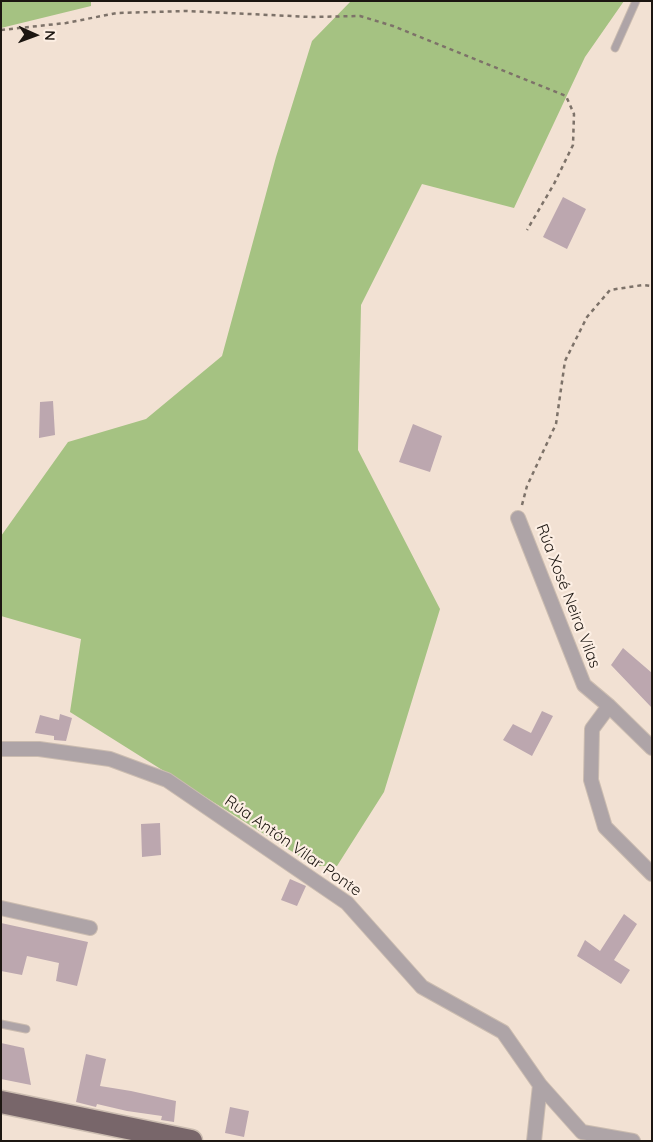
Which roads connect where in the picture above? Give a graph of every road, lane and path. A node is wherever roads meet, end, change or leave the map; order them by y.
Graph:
1 (636, 1) edge
2 (1, 30) edge
3 (615, 48) dead end
4 (527, 230) dead end
5 (652, 286) edge
6 (518, 518) joint
7 (609, 706) junction
8 (652, 748) edge
9 (1, 749) edge
10 (652, 874) edge
11 (1, 908) edge
12 (90, 928) dead end
13 (1, 1024) edge
14 (26, 1029) dead end
15 (540, 1085) junction
16 (1, 1102) edge
17 (192, 1141) edge
18 (534, 1141) edge
19 (633, 1141) edge

1 - 3 lane
2 - 4 path
5 - 6 path
6 - 7 street, Rúa Xosé Neira Vilas
7 - 8 street, Rúa Xosé Neira Vilas
7 - 10 street
9 - 15 street, Rúa Antón Vilar Ponte
11 - 12 street
13 - 14 lane
15 - 18 street
15 - 19 street, Rúa Antón Vilar Ponte
16 - 17 highway

